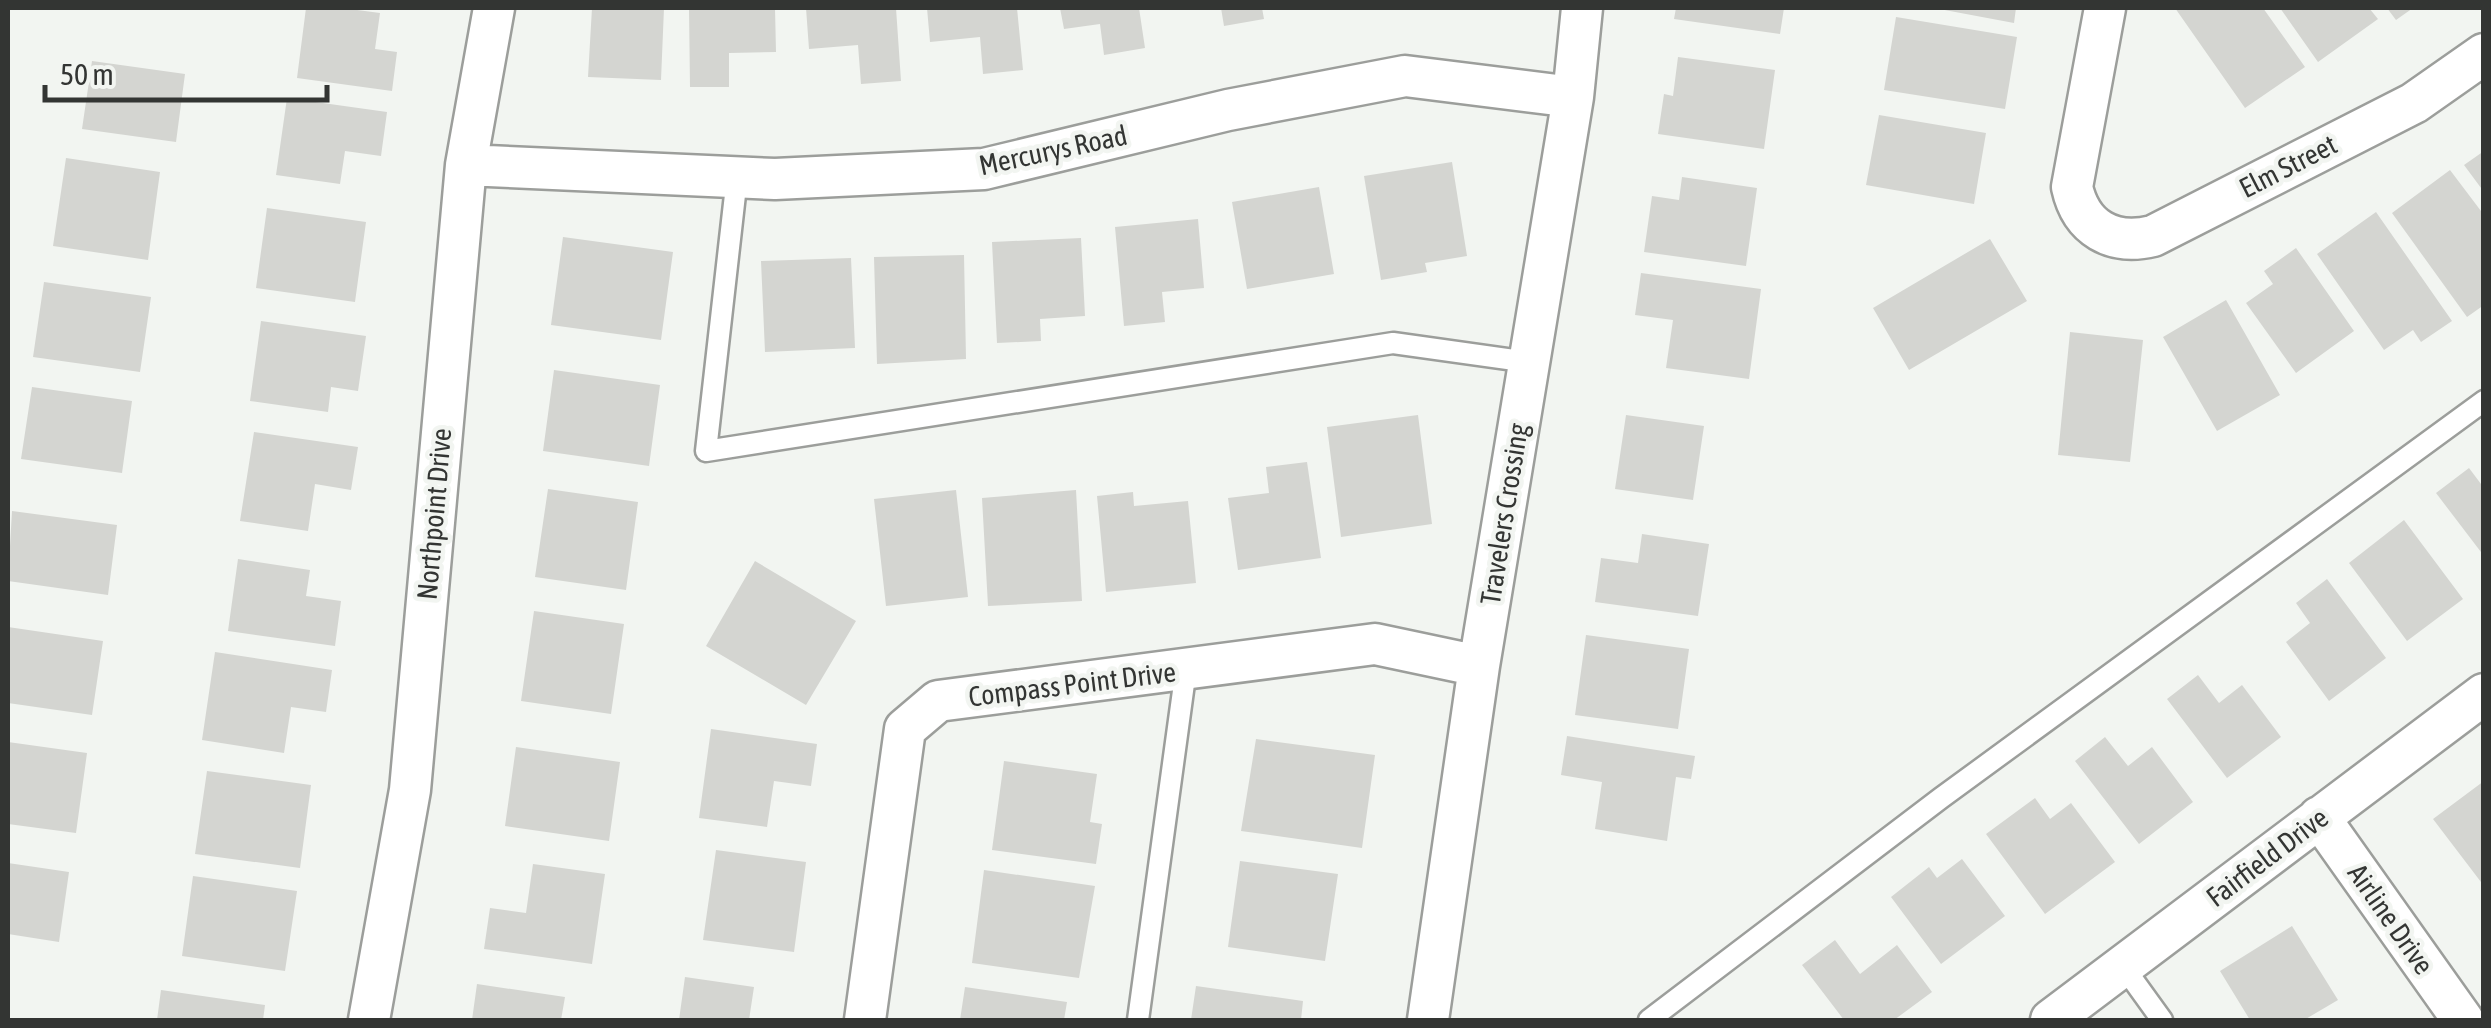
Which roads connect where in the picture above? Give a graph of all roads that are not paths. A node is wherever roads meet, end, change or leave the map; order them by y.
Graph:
1 (494, 8) edge
2 (1582, 8) edge
3 (2105, 8) edge
4 (2484, 54) edge
5 (1573, 97) junction
6 (466, 165) junction
7 (736, 178) junction
8 (1529, 362) junction
9 (2484, 401) edge
10 (1479, 666) junction
11 (1186, 669) junction
12 (2484, 694) edge
13 (2319, 817) junction
14 (2124, 966) junction
15 (369, 1020) edge
16 (866, 1020) edge
17 (1138, 1020) edge
18 (1428, 1020) edge
19 (1649, 1020) edge
20 (2051, 1020) edge
21 (2162, 1020) edge
22 (2463, 1020) edge

1 - 6 street, Northpoint Drive
2 - 5 street, Travelers Crossing
3 - 4 street, Elm Street
5 - 7 street, Mercurys Road
5 - 8 street, Travelers Crossing
6 - 7 street, Mercurys Road
6 - 15 street, Northpoint Drive
7 - 8 lane
8 - 10 street, Travelers Crossing
9 - 19 lane
10 - 11 street, Compass Point Drive
10 - 18 street, Travelers Crossing
11 - 16 street, Compass Point Drive
11 - 17 lane
12 - 13 street, Fairfield Drive
13 - 14 street, Fairfield Drive
13 - 22 street, Airline Drive
14 - 20 street, Fairfield Drive
14 - 21 lane

